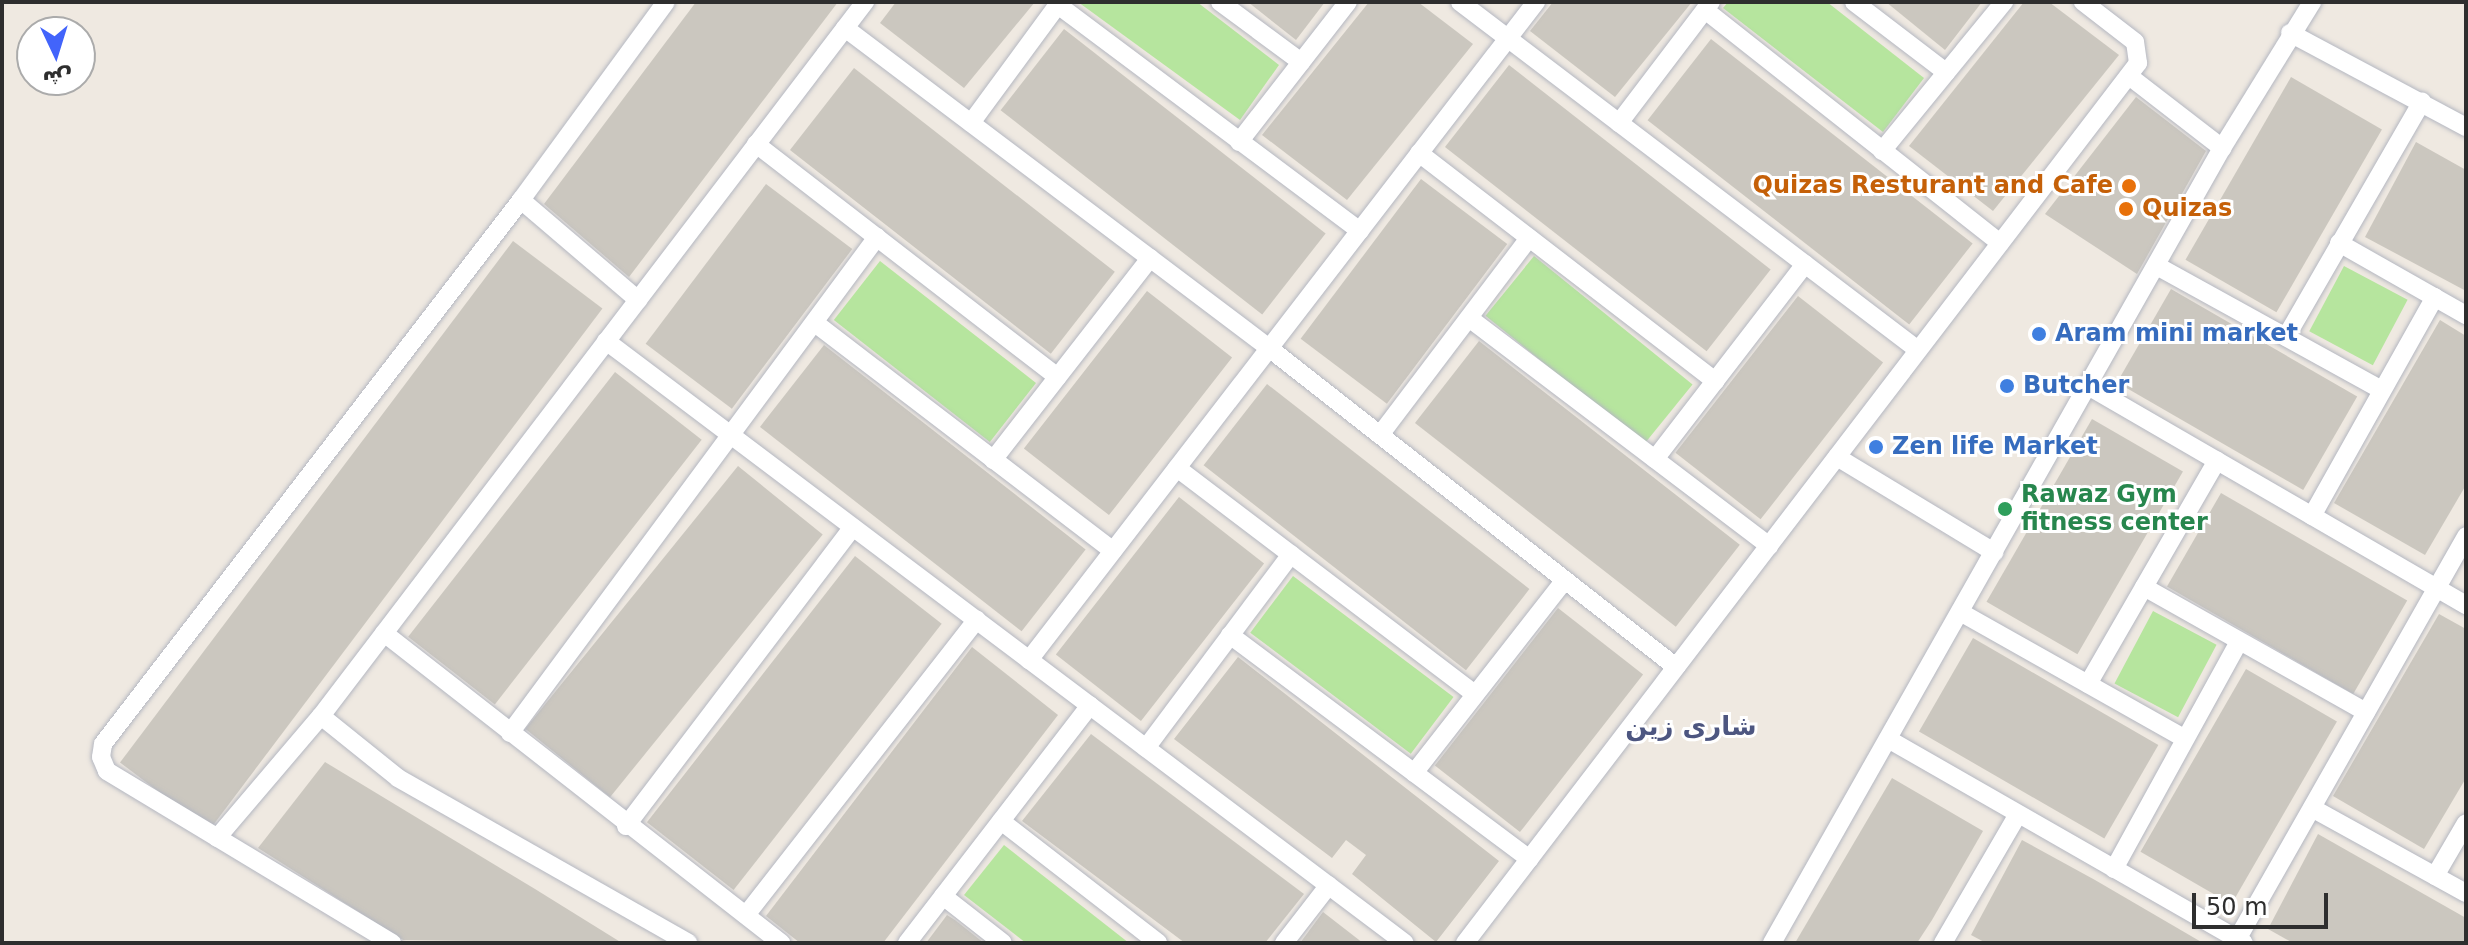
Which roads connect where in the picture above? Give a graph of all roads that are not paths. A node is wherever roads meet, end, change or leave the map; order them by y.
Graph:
1 (666, 2) edge
2 (865, 2) edge
3 (1220, 2) edge
4 (1348, 2) edge
5 (1460, 2) edge
6 (1536, 2) edge
7 (1854, 2) edge
8 (2004, 2) edge
9 (2083, 2) edge
10 (2312, 2) edge
11 (1059, 3) edge
12 (1708, 6) edge
13 (845, 28) junction
14 (2290, 33) junction
15 (1508, 38) junction
16 (1301, 62) junction
17 (1946, 72) junction
18 (2129, 76) junction
19 (2422, 101) junction
20 (971, 123) junction
21 (1619, 123) junction
22 (2466, 127) edge
23 (1239, 142) junction
24 (756, 144) junction
25 (2222, 148) junction
26 (1882, 151) junction
27 (1419, 153) junction
28 (521, 200) junction
29 (1360, 231) junction
30 (877, 237) junction
31 (1529, 238) junction
32 (2000, 243) junction
33 (2339, 243) junction
34 (1150, 258) junction
35 (1805, 264) junction
36 (2157, 266) junction
37 (2435, 297) junction
38 (638, 300) junction
39 (2466, 315) edge
40 (1469, 318) junction
41 (815, 323) junction
42 (2286, 337) junction
43 (606, 341) junction
44 (1269, 348) junction
45 (1918, 350) junction
46 (1058, 377) junction
47 (1715, 381) junction
48 (2088, 386) junction
49 (2382, 390) junction
50 (1380, 435) junction
51 (733, 436) junction
52 (1837, 457) junction
53 (1655, 459) junction
54 (993, 460) junction
55 (2217, 461) junction
56 (1177, 468) junction
57 (2312, 516) junction
58 (853, 527) junction
59 (2466, 536) edge
60 (1769, 546) junction
61 (1113, 551) junction
62 (1994, 552) junction
63 (1291, 554) junction
64 (1565, 580) junction
65 (2144, 587) junction
66 (2436, 588) junction
67 (2466, 605) edge
68 (1960, 612) junction
69 (977, 619) junction
70 (384, 633) junction
71 (1230, 635) junction
72 (2239, 642) junction
73 (1029, 660) junction
74 (1676, 667) junction
75 (2088, 684) junction
76 (1475, 694) junction
77 (1090, 705) junction
78 (2366, 712) junction
79 (321, 716) junction
80 (510, 733) junction
81 (1888, 739) junction
82 (2185, 739) junction
83 (1146, 748) junction
84 (1414, 773) junction
85 (2312, 808) junction
86 (2018, 814) junction
87 (1001, 821) junction
88 (2466, 823) edge
89 (626, 826) junction
90 (217, 838) junction
91 (1529, 859) junction
92 (2114, 869) junction
93 (2435, 876) junction
94 (1329, 885) junction
95 (2466, 893) edge
96 (943, 896) junction
97 (746, 915) junction
98 (2239, 942) edge
99 (392, 943) edge
100 (688, 943) edge
101 (781, 943) edge
102 (907, 943) edge
103 (1003, 943) edge
104 (1158, 943) edge
105 (1284, 943) edge
106 (1405, 943) edge
107 (1465, 943) edge
108 (1772, 943) edge
109 (1943, 943) edge

1 - 28 street
2 - 13 street
3 - 16 street
4 - 16 street
5 - 15 street
6 - 15 street
7 - 17 street
8 - 17 street
9 - 18 street
10 - 14 street
11 - 20 street
11 - 23 street
12 - 21 street
12 - 26 street
13 - 20 street
13 - 24 street
14 - 19 street
14 - 25 street
15 - 21 street
15 - 27 street
16 - 23 street
17 - 26 street
18 - 25 street
18 - 32 street
19 - 22 street
19 - 33 street
20 - 34 street
21 - 35 street
23 - 29 street
24 - 30 street
24 - 38 street
25 - 36 street
26 - 32 street
27 - 29 street
27 - 31 street
28 - 38 street
28 - 90 street
29 - 44 street
30 - 41 street
30 - 46 street
31 - 40 street
31 - 47 street
32 - 45 street
33 - 37 street
33 - 42 street
34 - 44 street
34 - 46 street
35 - 45 street
35 - 47 street
36 - 42 street
36 - 48 street
37 - 39 street
37 - 49 street
38 - 43 street
40 - 50 street
40 - 53 street
41 - 51 street
41 - 54 street
42 - 49 street
43 - 51 street
43 - 70 street
44 - 50 street
44 - 56 street
45 - 52 street
46 - 54 street
47 - 53 street
48 - 55 street
48 - 62 street
49 - 57 street
50 - 64 street
51 - 58 street
51 - 80 street
52 - 60 street
52 - 62 street
53 - 60 street
54 - 61 street
55 - 57 street
55 - 65 street
56 - 61 street
56 - 63 street
57 - 66 street
58 - 69 street
58 - 89 street
59 - 66 street
60 - 74 street
61 - 73 street
62 - 68 street
63 - 71 street
63 - 76 street
64 - 74 street
64 - 76 street
65 - 72 street
65 - 75 street
66 - 67 street
66 - 78 street
68 - 75 street
68 - 81 street
69 - 73 street
69 - 97 street
70 - 79 street
70 - 80 street
71 - 83 street
71 - 84 street
72 - 78 street
72 - 82 street
73 - 77 street
74 - 91 street
75 - 82 street
76 - 84 street
77 - 83 street
77 - 87 street
78 - 85 street
79 - 90 street
79 - 100 street
80 - 89 street
81 - 86 street
81 - 108 street
82 - 92 street
83 - 94 street
84 - 91 street
85 - 93 street
85 - 98 street
86 - 92 street
86 - 109 street
87 - 96 street
87 - 104 street
88 - 93 street
89 - 97 street
90 - 99 street
91 - 107 street
92 - 98 street
93 - 95 street
94 - 105 street
94 - 106 street
96 - 102 street
96 - 103 street
97 - 101 street

